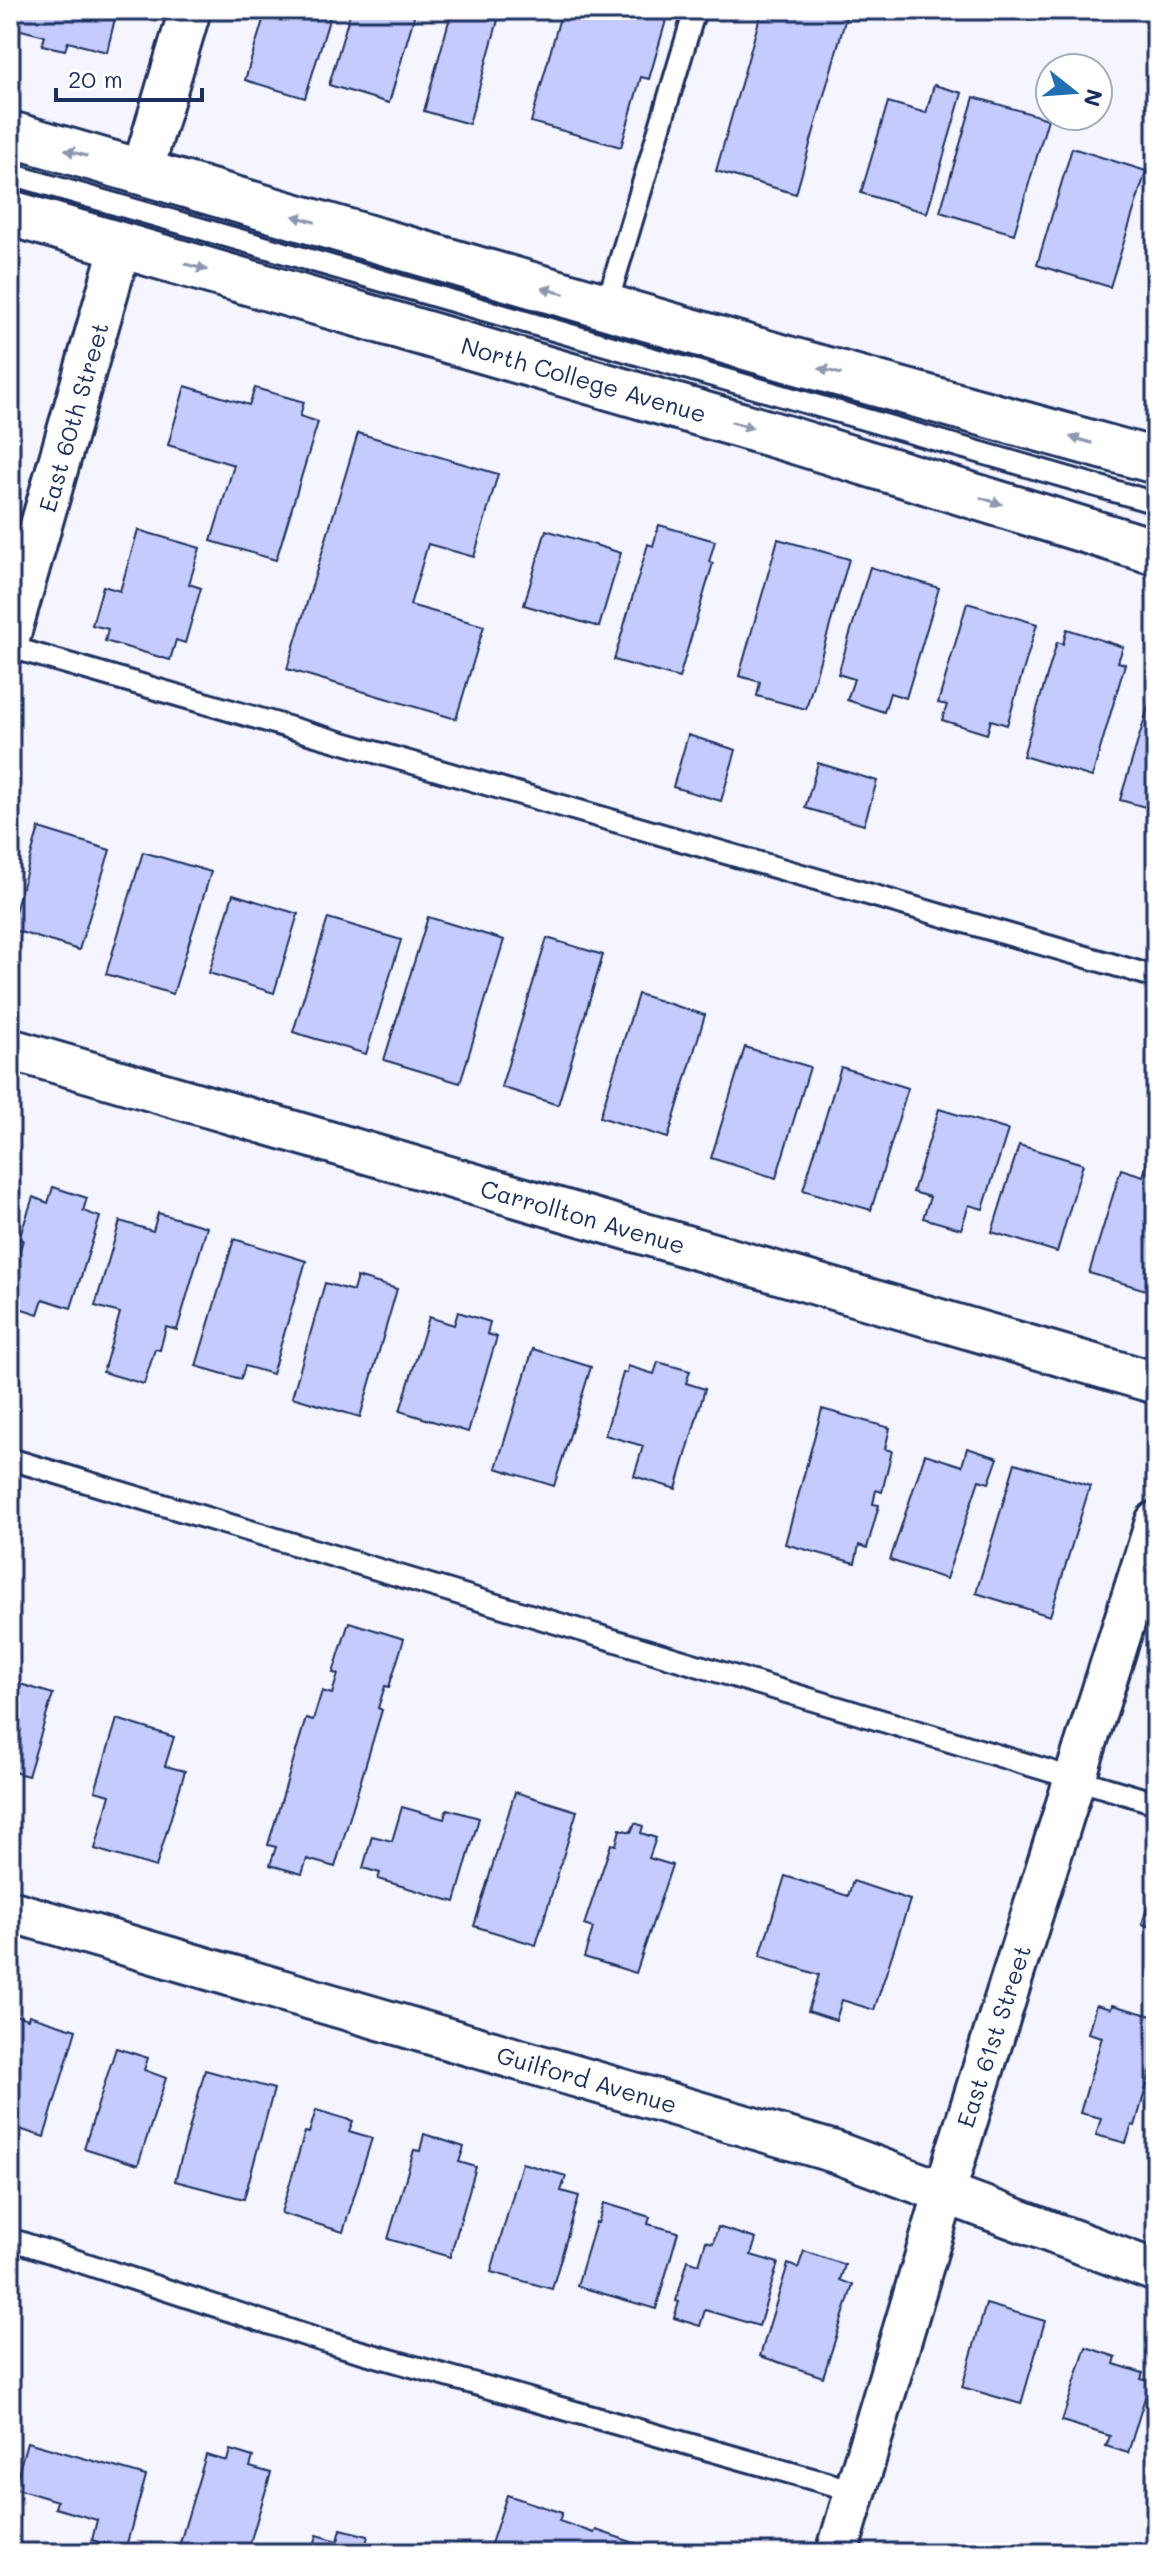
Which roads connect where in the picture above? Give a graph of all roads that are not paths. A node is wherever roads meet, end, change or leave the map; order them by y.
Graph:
1 (190, 10) edge
2 (695, 10) edge
3 (10, 134) edge
4 (142, 172) junction
5 (10, 174) edge
6 (10, 213) edge
7 (121, 245) junction
8 (606, 307) junction
9 (1156, 461) edge
10 (1156, 503) edge
11 (1156, 552) edge
12 (10, 634) edge
13 (10, 647) edge
14 (1156, 977) edge
15 (10, 1049) edge
16 (1156, 1383) edge
17 (10, 1459) edge
18 (1156, 1522) edge
19 (1075, 1779) junction
20 (1156, 1803) edge
21 (10, 1911) edge
22 (944, 2193) junction
23 (10, 2239) edge
24 (1156, 2271) edge
25 (855, 2491) junction
26 (837, 2553) edge

1 - 4 street
2 - 8 lane
4 -> 3 main road
8 -> 4 main road
5 - 10 lane, North College Avenue
6 - 7 main road, North College Avenue
7 -> 11 main road, North College Avenue
7 - 12 street, East 60th Street
9 -> 8 main road
13 - 14 lane
15 - 16 street, Carrollton Avenue
17 - 19 lane
18 - 19 street, East 61st Street
19 - 20 lane
19 - 22 street, East 61st Street
21 - 22 street, Guilford Avenue
22 - 24 street, Guilford Avenue
22 - 25 street, East 61st Street
23 - 25 lane
25 - 26 street, East 61st Street

